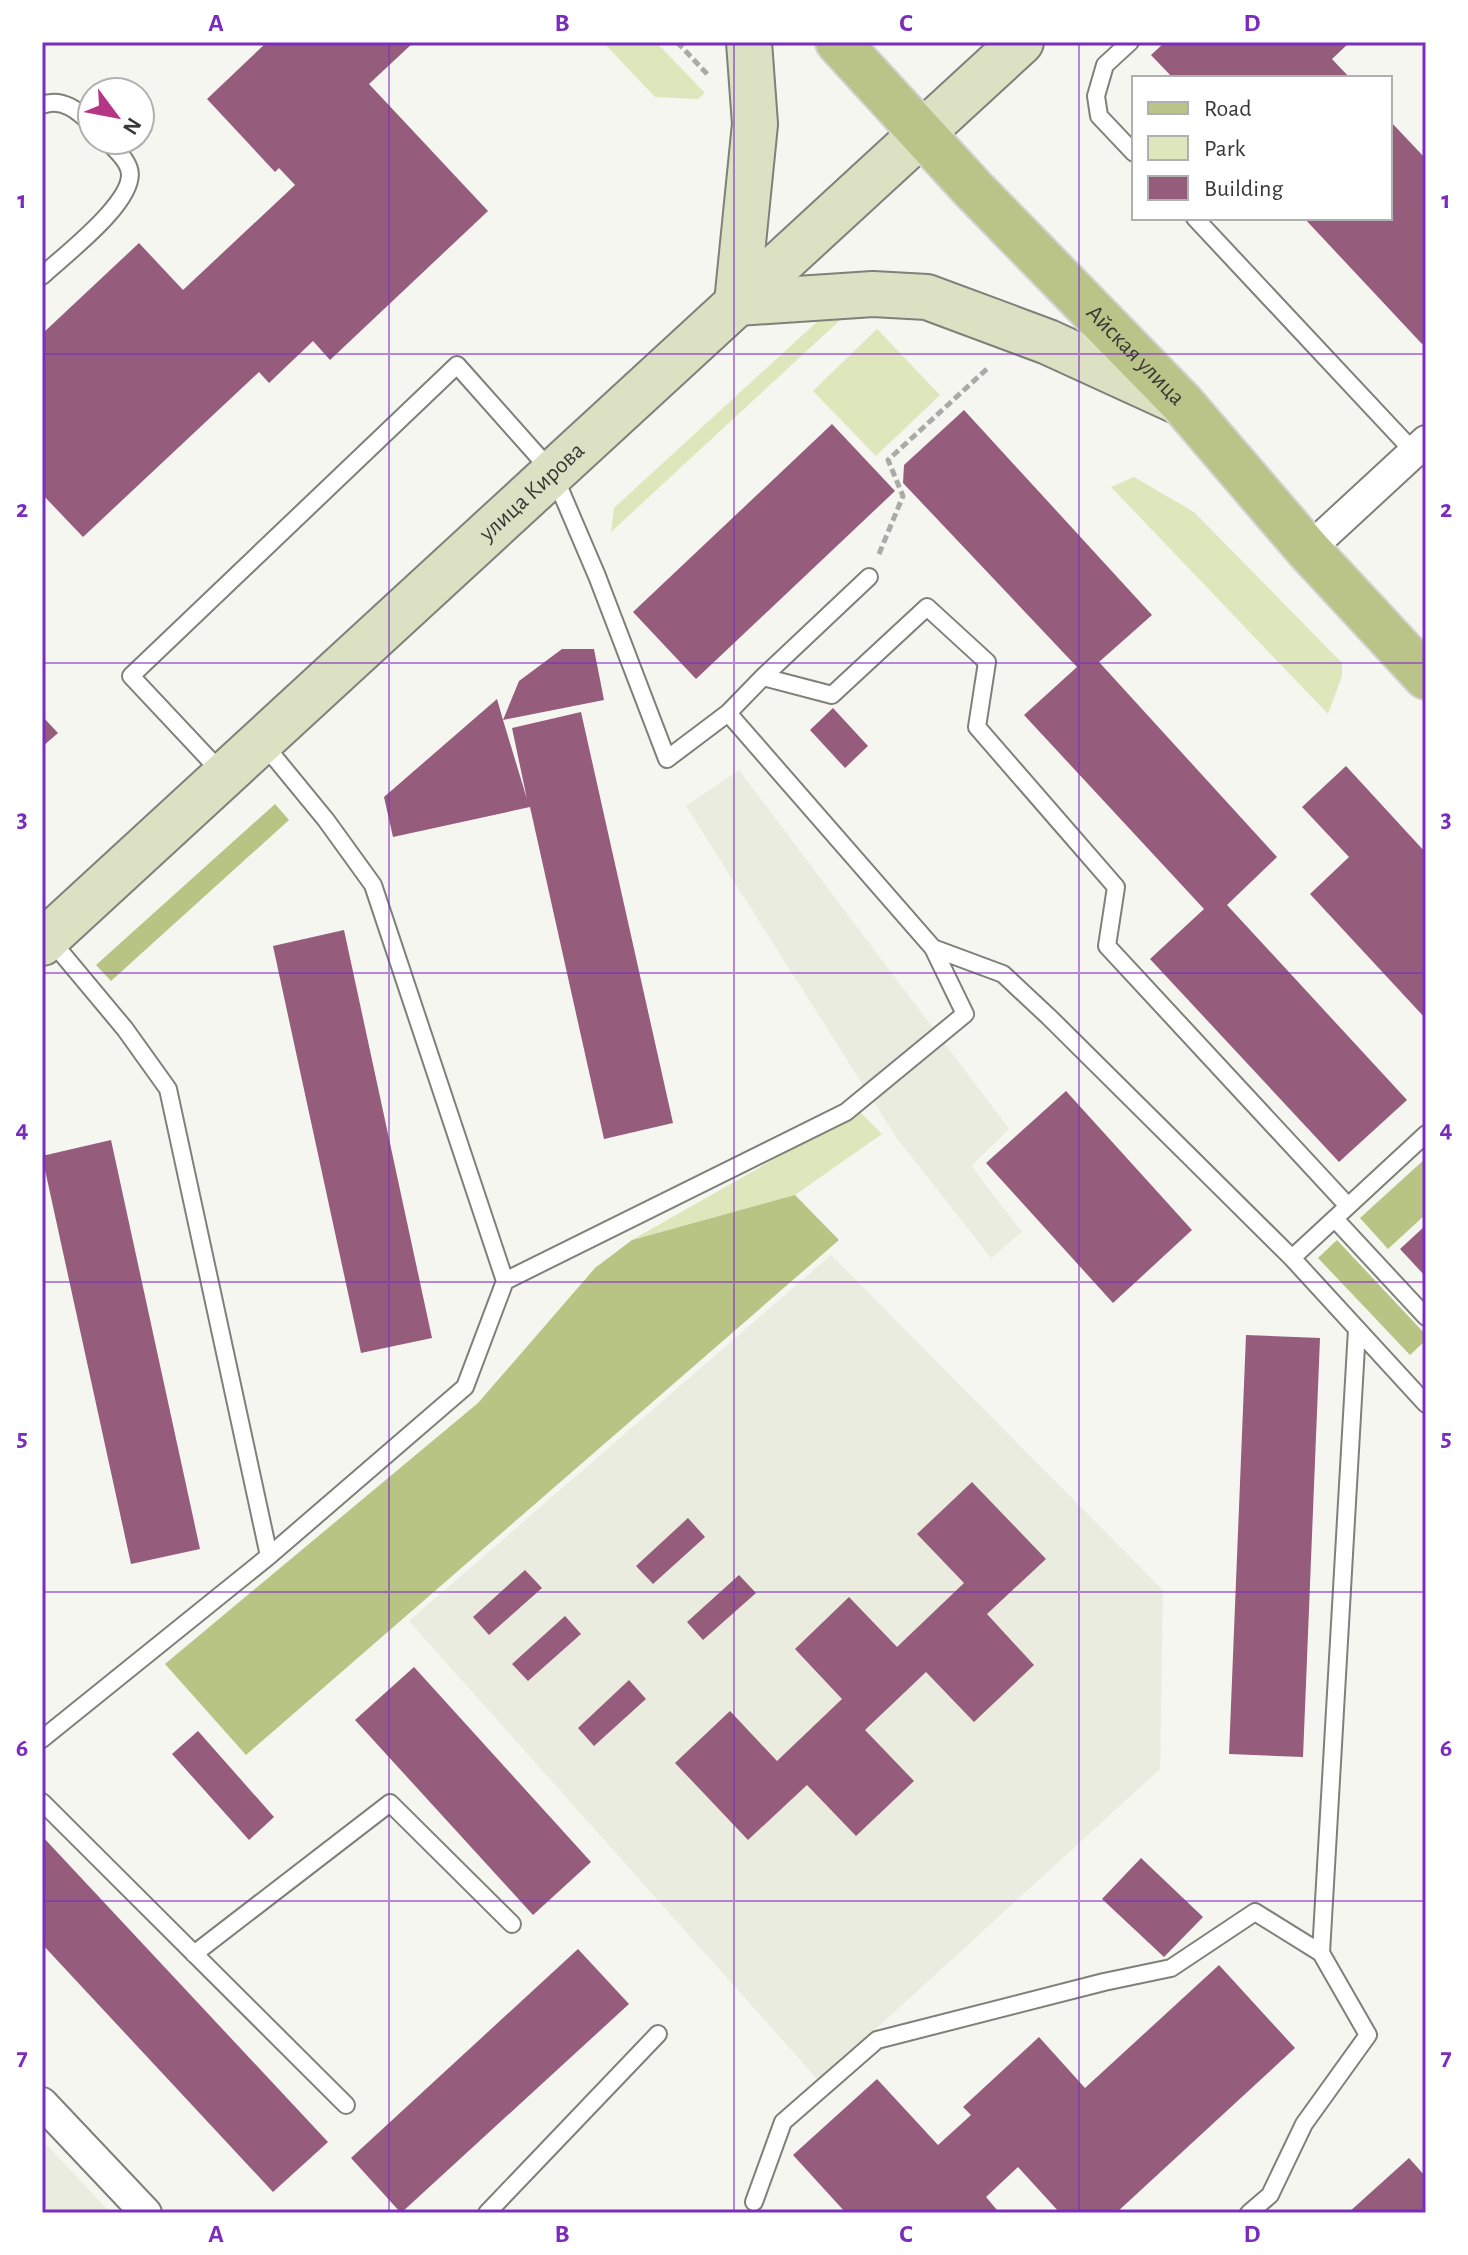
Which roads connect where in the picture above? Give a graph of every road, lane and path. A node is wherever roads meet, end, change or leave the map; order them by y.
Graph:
1 (677, 42) edge
2 (749, 42) edge
3 (838, 42) edge
4 (1021, 42) edge
5 (1130, 42) edge
6 (713, 80) dead end
7 (42, 105) edge
8 (76, 111) edge
9 (922, 133) junction
10 (1132, 151) edge
11 (121, 156) edge
12 (1197, 220) edge
13 (42, 276) edge
14 (737, 303) junction
15 (989, 367) dead end
16 (1182, 403) junction
17 (1420, 447) edge
18 (553, 473) junction
19 (1308, 550) junction
20 (869, 577) joint
21 (763, 677) junction
22 (1426, 677) edge
23 (728, 713) junction
24 (261, 741) junction
25 (224, 775) junction
26 (45, 940) edge
27 (933, 948) junction
28 (1426, 1134) edge
29 (1348, 1206) junction
30 (1335, 1219) junction
31 (1292, 1258) junction
32 (505, 1281) junction
33 (1426, 1317) edge
34 (1357, 1329) junction
35 (1426, 1404) edge
36 (269, 1556) junction
37 (42, 1739) edge
38 (42, 1802) edge
39 (512, 1924) dead end
40 (1321, 1953) junction
41 (194, 1954) junction
42 (658, 2034) dead end
43 (42, 2103) edge
44 (346, 2105) dead end
45 (754, 2202) dead end
46 (146, 2213) edge
47 (487, 2213) edge
48 (1249, 2213) edge

1 - 6 path
2 - 14 main road
3 - 9 main road, Айская улица
4 - 9 main road, улица Кирова
5 - 10 lane
7 - 8 lane
9 - 14 main road, улица Кирова
9 - 16 main road, Айская улица
11 - 13 lane
12 - 17 lane
14 - 16 main road
14 - 18 main road, улица Кирова
15 - 20 path
16 - 19 main road, Айская улица
17 - 19 street
18 - 23 lane
18 - 24 main road, улица Кирова
18 - 25 lane
19 - 22 main road, Айская улица
20 - 21 lane
21 - 23 lane
21 - 29 lane
23 - 27 lane
24 - 25 main road, улица Кирова
24 - 32 lane
25 - 26 main road, улица Кирова
26 - 36 lane
27 - 31 lane
27 - 32 lane
28 - 29 lane
29 - 30 lane
30 - 31 lane
30 - 33 lane
31 - 34 lane
32 - 36 lane
34 - 35 lane
34 - 40 lane
36 - 37 lane
38 - 41 lane
39 - 41 lane
40 - 45 lane
40 - 48 lane
41 - 44 lane
42 - 47 lane
43 - 46 street

